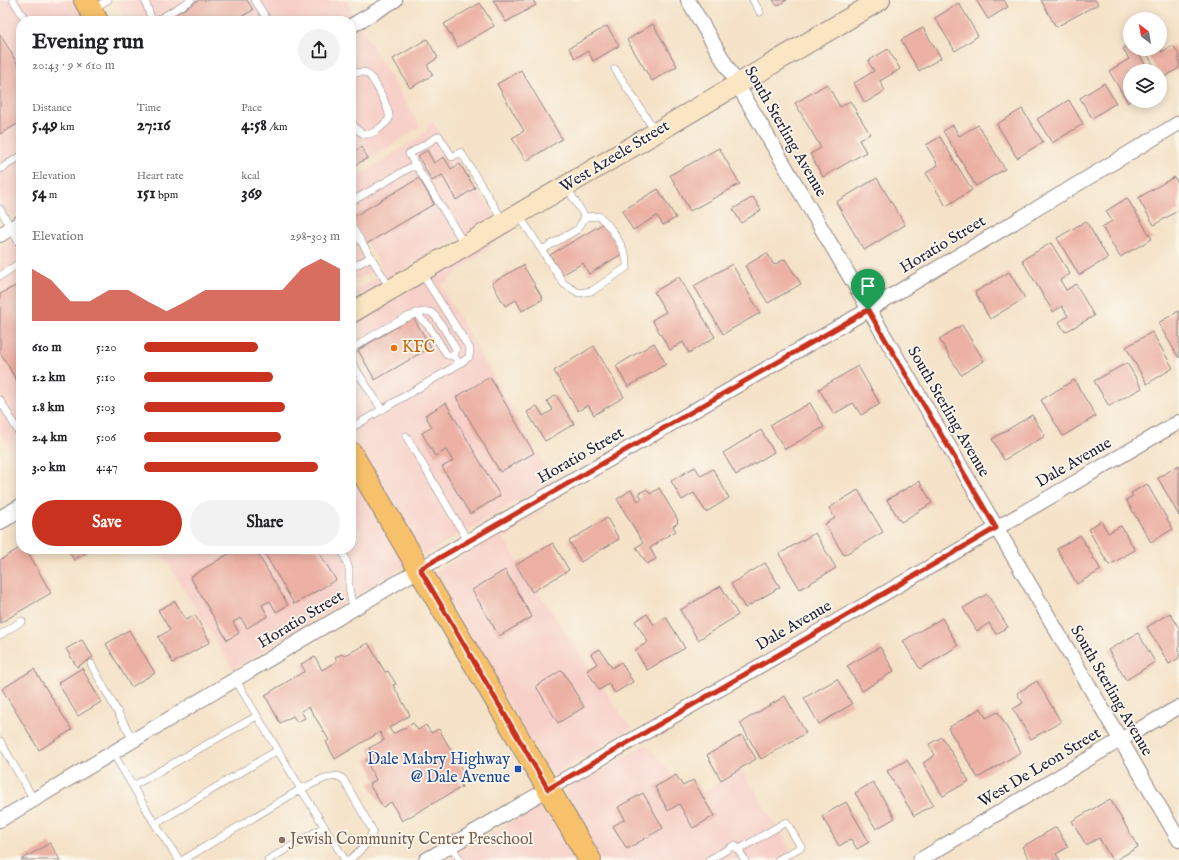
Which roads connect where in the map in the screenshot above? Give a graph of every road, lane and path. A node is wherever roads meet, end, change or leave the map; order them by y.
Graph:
1 (13, 0) edge
2 (145, 0) edge
3 (191, 0) edge
4 (255, 0) edge
5 (395, 0) edge
6 (753, 0) edge
7 (880, 0) edge
8 (690, 1) edge
9 (760, 12) dead end
10 (23, 16) edge
11 (150, 16) edge
12 (164, 16) edge
13 (265, 16) edge
14 (356, 23) edge
15 (615, 69) dead end
16 (356, 73) edge
17 (738, 84) junction
18 (1179, 123) edge
19 (356, 129) edge
20 (656, 132) junction
21 (16, 159) edge
22 (416, 164) junction
23 (0, 169) edge
24 (566, 186) junction
25 (356, 199) edge
26 (0, 208) edge
27 (585, 217) junction
28 (511, 218) junction
29 (11, 228) edge
30 (356, 233) edge
31 (16, 237) edge
32 (465, 245) junction
33 (542, 250) junction
34 (371, 257) junction
35 (16, 265) edge
36 (356, 266) edge
37 (421, 272) junction
38 (0, 276) edge
39 (391, 289) junction
40 (356, 310) edge
41 (868, 310) junction
42 (416, 313) junction
43 (356, 346) edge
44 (454, 356) junction
45 (459, 364) junction
46 (356, 369) edge
47 (0, 400) edge
48 (382, 410) junction
49 (1179, 422) edge
50 (356, 425) edge
51 (16, 427) edge
52 (406, 436) dead end
53 (356, 461) edge
54 (16, 511) edge
55 (0, 520) edge
56 (996, 528) junction
57 (468, 541) junction
58 (344, 554) edge
59 (420, 569) junction
60 (353, 609) junction
61 (22, 621) dead end
62 (0, 635) edge
63 (91, 664) dead end
64 (235, 679) junction
65 (1179, 706) edge
66 (257, 716) junction
67 (133, 740) junction
68 (1120, 740) junction
69 (0, 741) edge
70 (278, 750) junction
71 (113, 753) junction
72 (133, 786) junction
73 (301, 789) junction
74 (548, 789) junction
75 (34, 800) junction
76 (0, 820) edge
77 (155, 824) junction
78 (324, 827) junction
79 (1179, 840) edge
80 (451, 845) junction
81 (738, 850) junction
82 (179, 860) edge
83 (182, 860) edge
84 (268, 860) edge
85 (345, 860) edge
86 (349, 860) edge
87 (426, 860) edge
88 (460, 860) edge
89 (590, 860) edge
90 (709, 860) edge
91 (745, 860) edge
92 (778, 860) edge
93 (920, 860) edge

1 - 10 lane
2 - 11 lane
3 - 12 lane
4 - 13 lane
5 - 14 street
6 - 9 lane
7 - 17 main road, West Azeele Street
8 - 17 street, South Sterling Avenue
15 - 20 lane
16 - 19 lane
17 - 20 main road, West Azeele Street
17 - 41 street, South Sterling Avenue
18 - 41 street, Horatio Street
20 - 24 main road, West Azeele Street
21 - 23 lane
22 - 25 lane
22 - 28 lane
22 - 32 lane
24 - 27 lane
24 - 28 main road, West Azeele Street
26 - 29 lane
27 - 33 lane
27 - 33 lane
28 - 32 main road, West Azeele Street
28 - 33 lane
29 - 31 lane
30 - 34 lane
32 - 37 main road, West Azeele Street
34 - 36 lane
34 - 39 lane
35 - 38 lane
37 - 39 main road, West Azeele Street
37 - 45 lane
39 - 40 main road, West Azeele Street
41 - 56 street, South Sterling Avenue
41 - 57 street, Horatio Street
42 - 43 lane
42 - 44 lane
42 - 44 lane
44 - 45 lane
45 - 48 lane
46 - 48 lane
47 - 51 lane
48 - 50 lane
49 - 56 street, Dale Avenue
52 - 57 lane
53 - 59 main road
54 - 55 street
56 - 68 street, South Sterling Avenue
56 - 74 street, Dale Avenue
57 - 59 street, Horatio Street
58 - 60 lane
59 - 60 street, Horatio Street
59 - 74 main road
60 - 64 street, Horatio Street
61 - 62 lane
63 - 67 lane
64 - 66 lane
64 - 67 street, Horatio Street
65 - 68 street, West De Leon Street
66 - 70 lane
66 - 72 lane
67 - 71 street, Horatio Street
68 - 79 street, South Sterling Avenue
68 - 93 street, West De Leon Street
69 - 75 lane
70 - 73 lane
70 - 77 lane
71 - 72 lane
71 - 75 street, Horatio Street
72 - 77 lane
73 - 78 lane
73 - 83 lane
73 - 86 lane
74 - 80 street, Dale Avenue
74 - 89 main road
75 - 76 street, Horatio Street
77 - 82 lane
78 - 84 lane
78 - 85 lane
80 - 87 street, Dale Avenue
80 - 88 lane
81 - 90 lane
81 - 91 lane
81 - 92 lane

